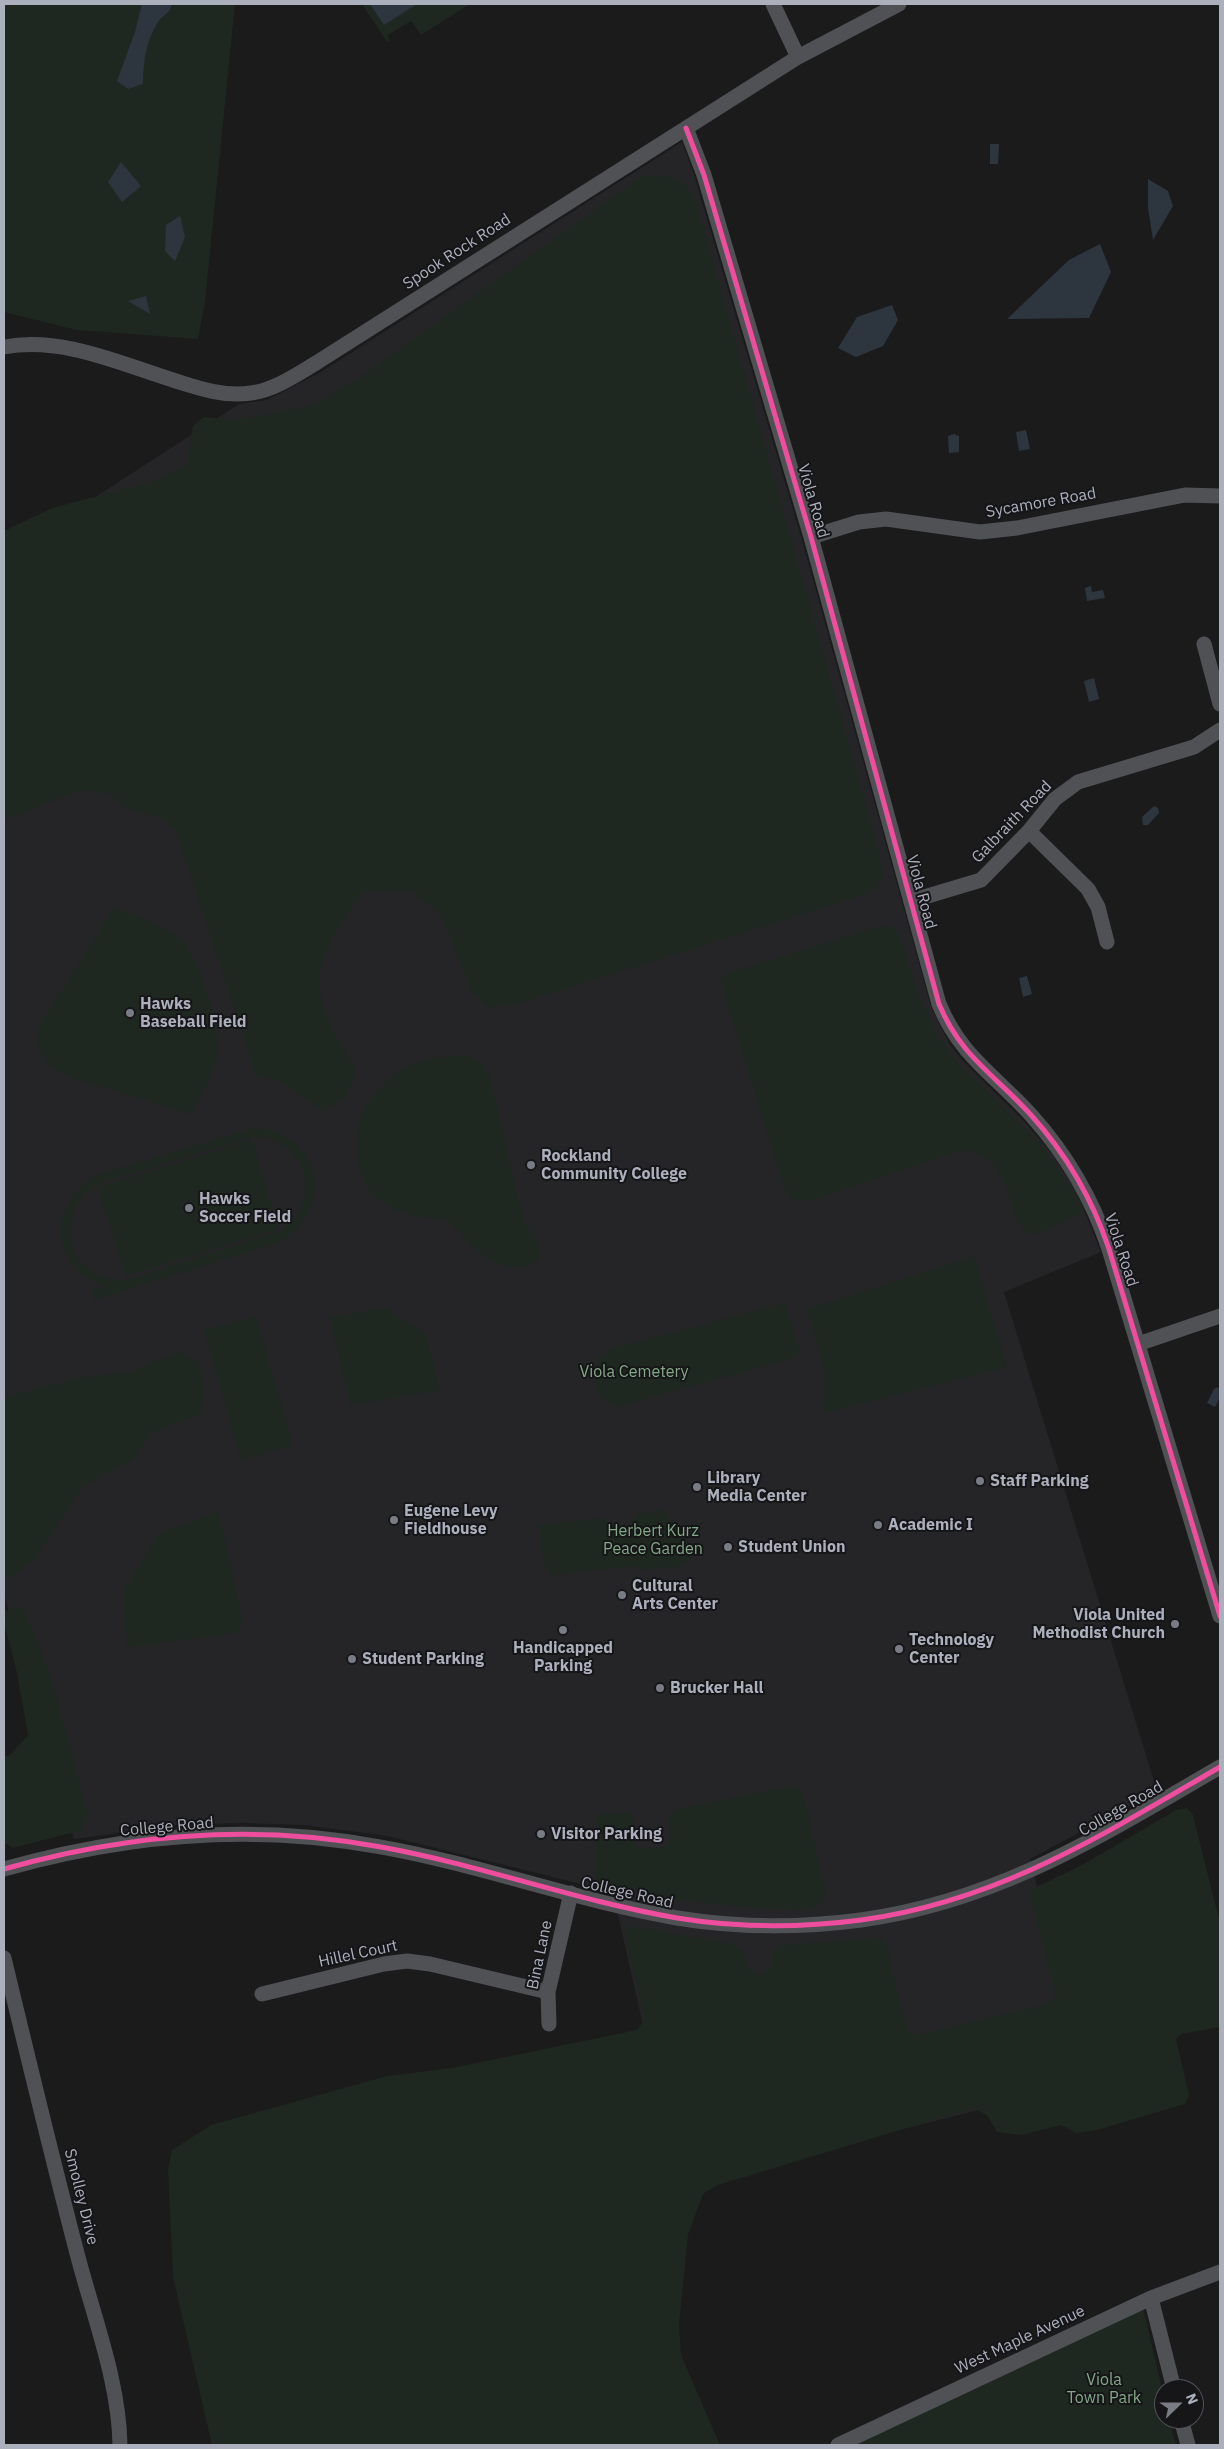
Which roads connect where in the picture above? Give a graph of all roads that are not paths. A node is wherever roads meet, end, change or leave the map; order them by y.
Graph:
1 (773, 4) edge
2 (899, 4) edge
3 (798, 57) junction
4 (686, 128) junction
5 (4, 347) edge
6 (1220, 496) edge
7 (811, 538) junction
8 (1204, 644) dead end
9 (1220, 704) edge
10 (1220, 730) edge
11 (1029, 831) junction
12 (911, 901) junction
13 (1107, 942) dead end
14 (1220, 1316) edge
15 (1138, 1344) junction
16 (1220, 1616) edge
17 (1220, 1767) edge
18 (4, 1869) edge
19 (571, 1893) junction
20 (4, 1958) edge
21 (548, 1992) junction
22 (262, 1994) dead end
23 (549, 2024) dead end
24 (1220, 2272) edge
25 (1151, 2298) junction
26 (1171, 2379) edge
27 (1184, 2429) edge
28 (120, 2445) edge
29 (838, 2445) edge
30 (1188, 2445) edge

1 - 3 street
2 - 3 street, Spook Rock Road
3 - 4 street, Spook Rock Road
4 - 5 street, Spook Rock Road
4 - 7 street, Viola Road
6 - 7 street, Sycamore Road
7 - 12 street, Viola Road
8 - 9 street
10 - 11 street, Galbraith Road
11 - 12 street, Galbraith Road
11 - 13 street
12 - 15 street, Viola Road
14 - 15 street
15 - 16 street, Viola Road
17 - 19 street, College Road
18 - 19 street, College Road
19 - 21 street, Bina Lane
20 - 28 street, Smolley Drive
21 - 22 street, Hillel Court
21 - 23 street, Bina Lane
24 - 25 street, West Maple Avenue
25 - 26 street
25 - 29 street, West Maple Avenue
27 - 30 street

